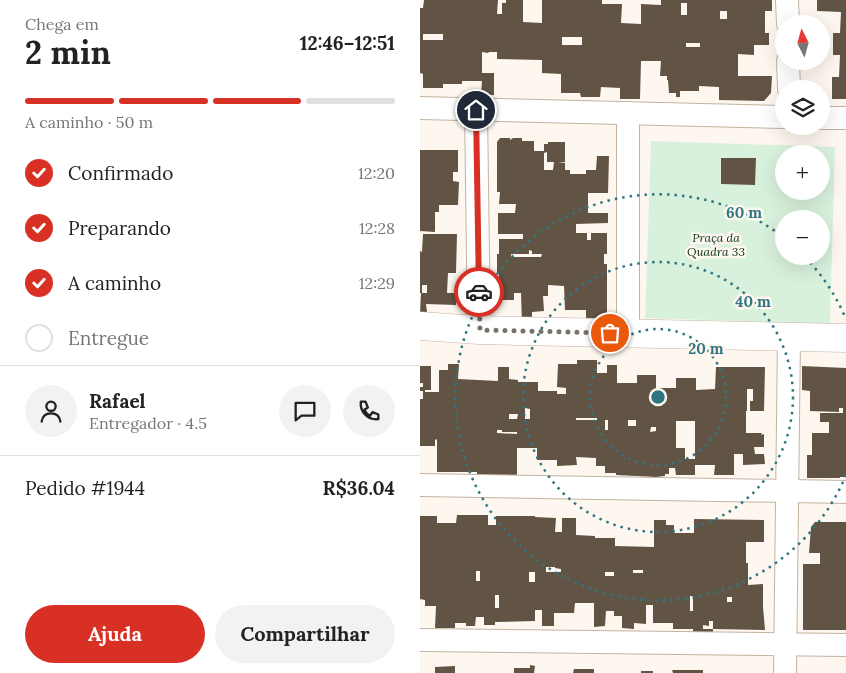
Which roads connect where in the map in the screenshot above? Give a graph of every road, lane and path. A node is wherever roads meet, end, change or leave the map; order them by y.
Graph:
1 (788, 0) edge
2 (788, 15) edge
3 (420, 108) edge
4 (476, 110) junction
5 (628, 113) junction
6 (775, 117) edge
7 (830, 118) edge
8 (846, 118) edge
9 (420, 326) edge
10 (480, 330) junction
11 (628, 333) junction
12 (789, 337) junction
13 (846, 338) edge
14 (420, 485) edge
15 (787, 490) junction
16 (846, 492) edge
17 (420, 640) edge
18 (786, 644) junction
19 (846, 645) edge
20 (785, 673) edge

1 - 2 street
3 - 4 street
4 - 5 street
4 - 10 street
5 - 6 street
5 - 11 street
7 - 8 street
9 - 10 street
10 - 11 street
11 - 12 street
12 - 13 street
12 - 15 street
14 - 15 street
15 - 16 street
15 - 18 street
17 - 18 street
18 - 19 street
18 - 20 street

